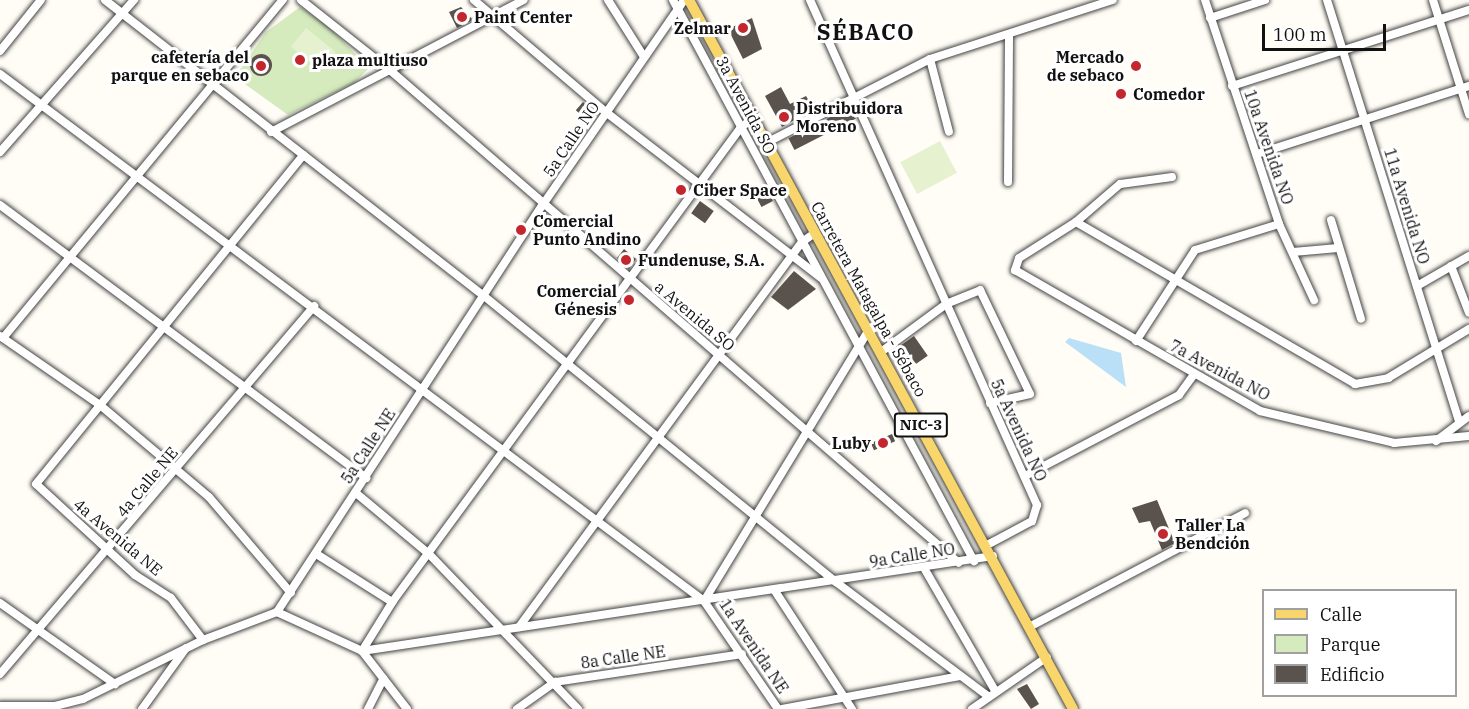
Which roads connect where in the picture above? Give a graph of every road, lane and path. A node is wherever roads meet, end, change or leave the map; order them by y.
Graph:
1 (41, 0) edge
2 (105, 0) edge
3 (134, 0) edge
4 (283, 0) edge
5 (474, 0) edge
6 (524, 0) edge
7 (609, 0) edge
8 (673, 0) edge
9 (686, 0) edge
10 (810, 0) edge
11 (1113, 0) edge
12 (1205, 0) edge
13 (1265, 0) edge
14 (1327, 0) edge
15 (1433, 0) edge
16 (304, 1) edge
17 (1102, 3) edge
18 (678, 9) junction
19 (1469, 10) edge
20 (123, 13) junction
21 (492, 16) junction
22 (1210, 18) junction
23 (1440, 20) junction
24 (1009, 37) junction
25 (0, 51) edge
26 (1343, 51) junction
27 (644, 57) junction
28 (930, 60) junction
29 (391, 71) junction
30 (0, 74) edge
31 (209, 83) junction
32 (1232, 86) junction
33 (1465, 87) edge
34 (855, 96) junction
35 (41, 104) junction
36 (607, 112) junction
37 (1469, 114) edge
38 (753, 119) junction
39 (1365, 120) junction
40 (741, 128) junction
41 (271, 132) junction
42 (949, 132) dead end
43 (766, 143) junction
44 (0, 152) edge
45 (1257, 154) junction
46 (303, 155) junction
47 (136, 174) junction
48 (1172, 177) dead end
49 (1008, 182) dead end
50 (699, 185) junction
51 (0, 205) edge
52 (542, 206) junction
53 (1332, 220) dead end
54 (1076, 222) junction
55 (1279, 224) junction
56 (815, 233) junction
57 (802, 242) junction
58 (231, 244) junction
59 (1338, 248) junction
60 (1293, 252) junction
61 (1469, 256) edge
62 (68, 258) junction
63 (790, 259) junction
64 (1451, 266) junction
65 (821, 278) junction
66 (631, 281) junction
67 (1173, 283) junction
68 (1417, 286) junction
69 (484, 296) junction
70 (1314, 300) dead end
71 (945, 304) junction
72 (314, 306) junction
73 (1469, 313) edge
74 (1361, 319) dead end
75 (163, 328) junction
76 (1469, 329) edge
77 (869, 330) junction
78 (1, 337) edge
79 (1136, 341) junction
80 (859, 348) junction
81 (1440, 350) junction
82 (881, 352) junction
83 (720, 356) junction
84 (569, 365) junction
85 (1194, 376) junction
86 (424, 387) junction
87 (248, 388) junction
88 (990, 403) junction
89 (100, 405) junction
90 (1469, 416) edge
91 (1459, 421) junction
92 (808, 432) junction
93 (1469, 436) edge
94 (660, 437) junction
95 (1434, 442) junction
96 (507, 448) junction
97 (177, 469) junction
98 (1024, 476) junction
99 (366, 478) junction
100 (356, 493) junction
101 (1245, 513) dead end
102 (758, 517) junction
103 (599, 519) junction
104 (987, 545) junction
105 (110, 548) junction
106 (429, 554) junction
107 (318, 555) junction
108 (993, 556) junction
109 (974, 561) junction
110 (959, 563) junction
111 (924, 568) junction
112 (836, 582) junction
113 (775, 591) junction
114 (291, 593) junction
115 (704, 601) junction
116 (392, 602) junction
117 (0, 603) edge
118 (277, 612) junction
119 (1031, 626) junction
120 (519, 627) junction
121 (505, 629) junction
122 (36, 630) junction
123 (203, 640) junction
124 (187, 648) junction
125 (362, 651) junction
126 (741, 654) junction
127 (1047, 657) junction
128 (0, 674) edge
129 (960, 676) junction
130 (383, 679) junction
131 (555, 682) junction
132 (115, 684) junction
133 (993, 695) junction
134 (844, 698) junction
135 (0, 706) edge
136 (22, 709) edge
137 (142, 709) edge
138 (368, 709) edge
139 (407, 709) edge
140 (518, 709) edge
141 (578, 709) edge
142 (780, 709) edge
143 (852, 709) edge
144 (972, 709) edge
145 (1073, 709) edge

1 - 25 street
2 - 20 street
3 - 20 street
4 - 31 street
5 - 21 street
6 - 21 street
7 - 27 street
8 - 18 street, 3a Avenida SO
9 - 18 street, 5a Calle NO
9 - 38 main road, Carretera Matagalpa - Sébaco / NIC-3
10 - 34 street, 5a Avenida NO
11 - 17 street
12 - 22 street, 10a Avenida NO
13 - 22 street
14 - 26 street, 11a Avenida NO
15 - 23 street
16 - 29 street, a Avenida SO
17 - 24 street
18 - 27 street, 5a Calle NO
18 - 40 street, 3a Avenida SO
19 - 23 street
20 - 31 street
20 - 35 street
21 - 29 street
21 - 36 street
22 - 32 street, 10a Avenida NO
23 - 26 street
23 - 33 street
24 - 28 street
24 - 49 street
26 - 32 street
26 - 39 street, 11a Avenida NO
27 - 36 street, 5a Calle NO
28 - 34 street
28 - 42 street
29 - 41 street
29 - 52 street, a Avenida SO
30 - 35 street
31 - 41 street
31 - 47 street
32 - 45 street, 10a Avenida NO
33 - 37 street
33 - 39 street
34 - 43 street
34 - 71 street, 5a Avenida NO
35 - 44 street
35 - 47 street, 1a Avenida NE
36 - 50 street
36 - 52 street, 5a Calle NO
38 - 40 street
38 - 43 main road, Carretera Matagalpa - Sébaco / NIC-3
39 - 45 street
39 - 68 street, 11a Avenida NO
40 - 50 street
40 - 57 street, 3a Avenida SO
41 - 46 street
43 - 56 main road, Carretera Matagalpa - Sébaco / NIC-3
45 - 55 street, 10a Avenida NO
46 - 58 street
46 - 69 street
47 - 58 street, 1a Avenida NE
47 - 62 street
48 - 54 street
50 - 63 street
50 - 66 street
51 - 62 street
52 - 66 street, a Avenida SO
52 - 69 street, 5a Calle NO
53 - 59 street
54 - 67 street
54 - 79 street, 7a Avenida NO
55 - 60 street, 10a Avenida NO
55 - 67 street
56 - 57 street
56 - 77 main road, Carretera Matagalpa - Sébaco / NIC-3
57 - 63 street
57 - 65 street, 3a Avenida SO
58 - 72 street, 1a Avenida NE
58 - 75 street
59 - 60 street
59 - 74 street
60 - 70 street, 10a Avenida NO
61 - 64 street
62 - 75 street
62 - 78 street
63 - 65 street
63 - 83 street
64 - 68 street
64 - 73 street
65 - 80 street, 3a Avenida SO
66 - 83 street, a Avenida SO
66 - 84 street
67 - 79 street
67 - 81 street
68 - 81 street, 11a Avenida NO
69 - 84 street
69 - 86 street, 5a Calle NE
71 - 82 street
71 - 88 street, 5a Avenida NO
71 - 88 street
72 - 86 street, 1a Avenida NE
72 - 87 street, 4a Calle NE
75 - 87 street
75 - 89 street
76 - 81 street
77 - 80 street
77 - 82 main road, Carretera Matagalpa - Sébaco / NIC-3
78 - 89 street
79 - 85 street, 7a Avenida NO
80 - 92 street
80 - 109 street, 3a Avenida SO
81 - 91 street, 11a Avenida NO
82 - 104 main road, Carretera Matagalpa - Sébaco / NIC-3
83 - 92 street, a Avenida SO
83 - 94 street
84 - 94 street
84 - 96 street
85 - 95 street, 7a Avenida NO
85 - 98 street
86 - 96 street, 1a Avenida NE
86 - 99 street, 5a Calle NE
87 - 97 street, 4a Calle NE
87 - 99 street
88 - 98 street, 5a Avenida NO
89 - 97 street
89 - 105 street, 4a Avenida NE
90 - 91 street
91 - 95 street
92 - 102 street
92 - 110 street, a Avenida SO
93 - 95 street, 7a Avenida NO
94 - 102 street
94 - 103 street
96 - 103 street, 1a Avenida NE
96 - 106 street
97 - 105 street, 4a Calle NE
97 - 114 street
98 - 104 street, 5a Avenida NO
99 - 100 street, 5a Calle NE
100 - 106 street
100 - 107 street, 5a Calle NE
101 - 119 street
102 - 112 street
102 - 115 street
103 - 115 street, 1a Avenida NE
103 - 120 street
104 - 108 main road, Carretera Matagalpa - Sébaco / NIC-3
105 - 122 street, 4a Calle NE
105 - 123 street, 4a Avenida NE
106 - 116 street
106 - 121 street
107 - 114 street, 5a Calle NE
107 - 116 street
108 - 109 street, 9a Calle NO
108 - 119 main road, Carretera Matagalpa - Sébaco / NIC-3
109 - 110 street, 9a Calle NO
110 - 111 street, 9a Calle NO
111 - 112 street, 9a Calle NO
111 - 133 street
112 - 113 street, 9a Calle NO
112 - 129 street
113 - 115 street, 9a Calle NO
113 - 134 street
114 - 118 street, 5a Calle NE
115 - 120 street, 9a Calle NO
115 - 126 street, 1a Avenida NE
116 - 125 street
117 - 122 street
118 - 123 street
118 - 125 street
119 - 127 main road, Carretera Matagalpa - Sébaco / NIC-3
120 - 121 street, 9a Calle NO
121 - 125 street, 9a Calle NO
121 - 131 street
122 - 128 street, 4a Calle NE
122 - 132 street
123 - 124 street
124 - 132 street
124 - 137 street
125 - 130 street
126 - 131 street, 8a Calle NE
126 - 142 street, 1a Avenida NE
127 - 133 street
127 - 145 main road, Carretera Matagalpa - Sébaco / NIC-3
129 - 133 street
129 - 134 street
130 - 138 street
130 - 139 street
131 - 140 street, 8a Calle NE
131 - 141 street
132 - 136 street
133 - 144 street
134 - 142 street
134 - 143 street
135 - 136 street

